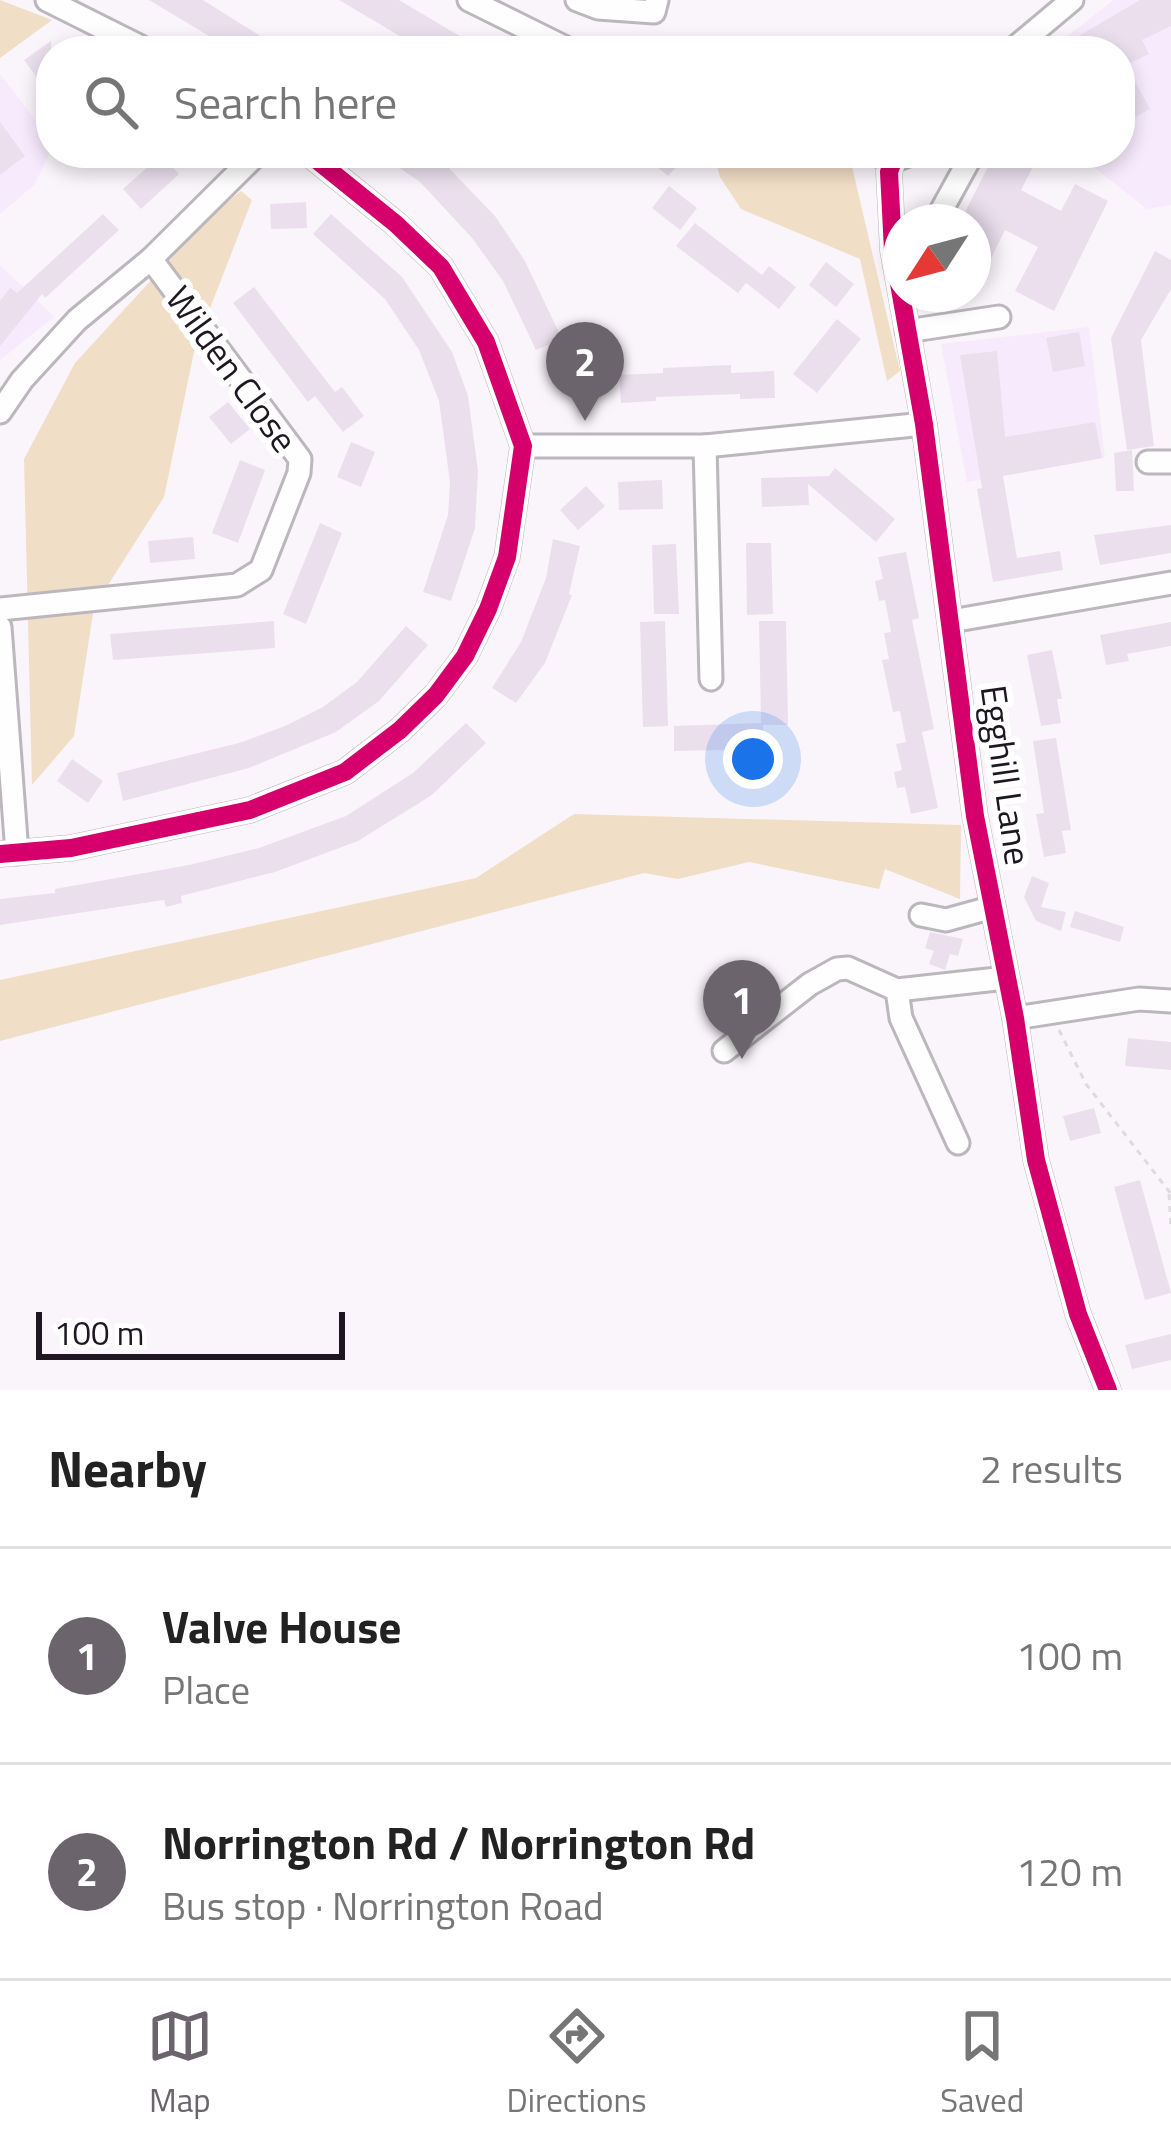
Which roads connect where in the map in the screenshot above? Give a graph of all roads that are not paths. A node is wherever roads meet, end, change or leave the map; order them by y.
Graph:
1 (47, 0) edge
2 (469, 0) edge
3 (577, 0) edge
4 (657, 0) edge
5 (1064, 2) edge
6 (118, 36) edge
7 (542, 36) edge
8 (1035, 36) edge
9 (243, 168) edge
10 (327, 168) edge
11 (890, 168) edge
12 (965, 168) edge
13 (892, 204) edge
14 (945, 204) edge
15 (151, 259) junction
16 (905, 312) edge
17 (999, 317) dead end
18 (907, 332) junction
19 (0, 412) edge
20 (924, 424) junction
21 (523, 446) junction
22 (705, 446) junction
23 (1171, 583) edge
24 (0, 609) edge
25 (952, 621) junction
26 (0, 628) edge
27 (711, 679) dead end
28 (8, 854) edge
29 (993, 907) junction
30 (921, 915) dead end
31 (1006, 978) junction
32 (897, 990) junction
33 (1171, 1001) edge
34 (1015, 1018) junction
35 (724, 1051) dead end
36 (958, 1143) dead end
37 (1108, 1390) edge

1 - 6 street
2 - 7 street
3 - 4 street
5 - 8 street
9 - 15 street
10 - 21 street
11 - 13 street, Egghill Lane
12 - 14 street
15 - 19 street
15 - 24 street, Wilden Close
16 - 18 street, Egghill Lane
17 - 18 street
18 - 20 street, Egghill Lane
20 - 22 street
20 - 25 street, Egghill Lane
21 - 22 street
21 - 28 street
22 - 27 street
23 - 25 street
25 - 29 street, Egghill Lane
26 - 28 street
29 - 30 street
29 - 31 street, Egghill Lane
31 - 32 street
31 - 34 street, Egghill Lane
32 - 35 street
32 - 36 street
33 - 34 street
34 - 37 street, Egghill Lane

